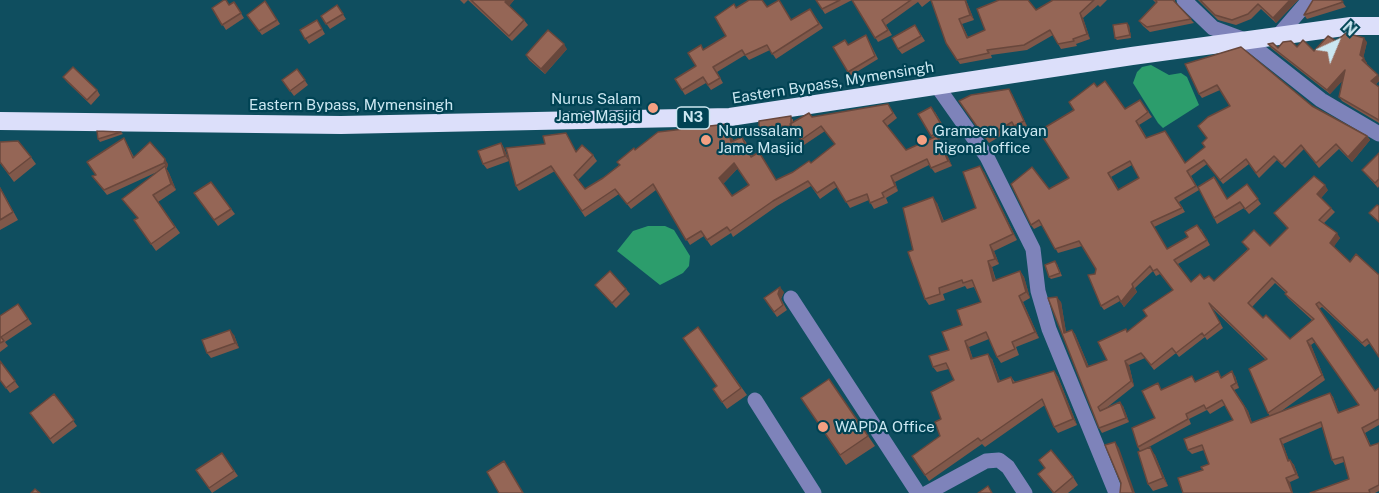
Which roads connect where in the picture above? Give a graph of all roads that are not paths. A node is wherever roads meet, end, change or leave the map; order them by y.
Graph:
1 (1184, 0) edge
2 (1309, 0) edge
3 (1379, 26) edge
4 (1278, 36) junction
5 (1245, 40) junction
6 (937, 86) junction
7 (0, 122) edge
8 (1379, 134) edge
9 (791, 298) dead end
10 (755, 400) dead end
11 (814, 493) edge
12 (918, 493) edge
13 (927, 493) edge
14 (1025, 493) edge
15 (1116, 493) edge

1 - 5 street
2 - 4 street
3 - 4 highway, Eastern Bypass, Mymensingh / N3
4 - 5 highway, Eastern Bypass, Mymensingh / N3
5 - 6 highway, Eastern Bypass, Mymensingh / N3
5 - 8 street
6 - 7 highway, Eastern Bypass, Mymensingh / N3
6 - 15 street
9 - 12 street
10 - 11 street
13 - 14 street

